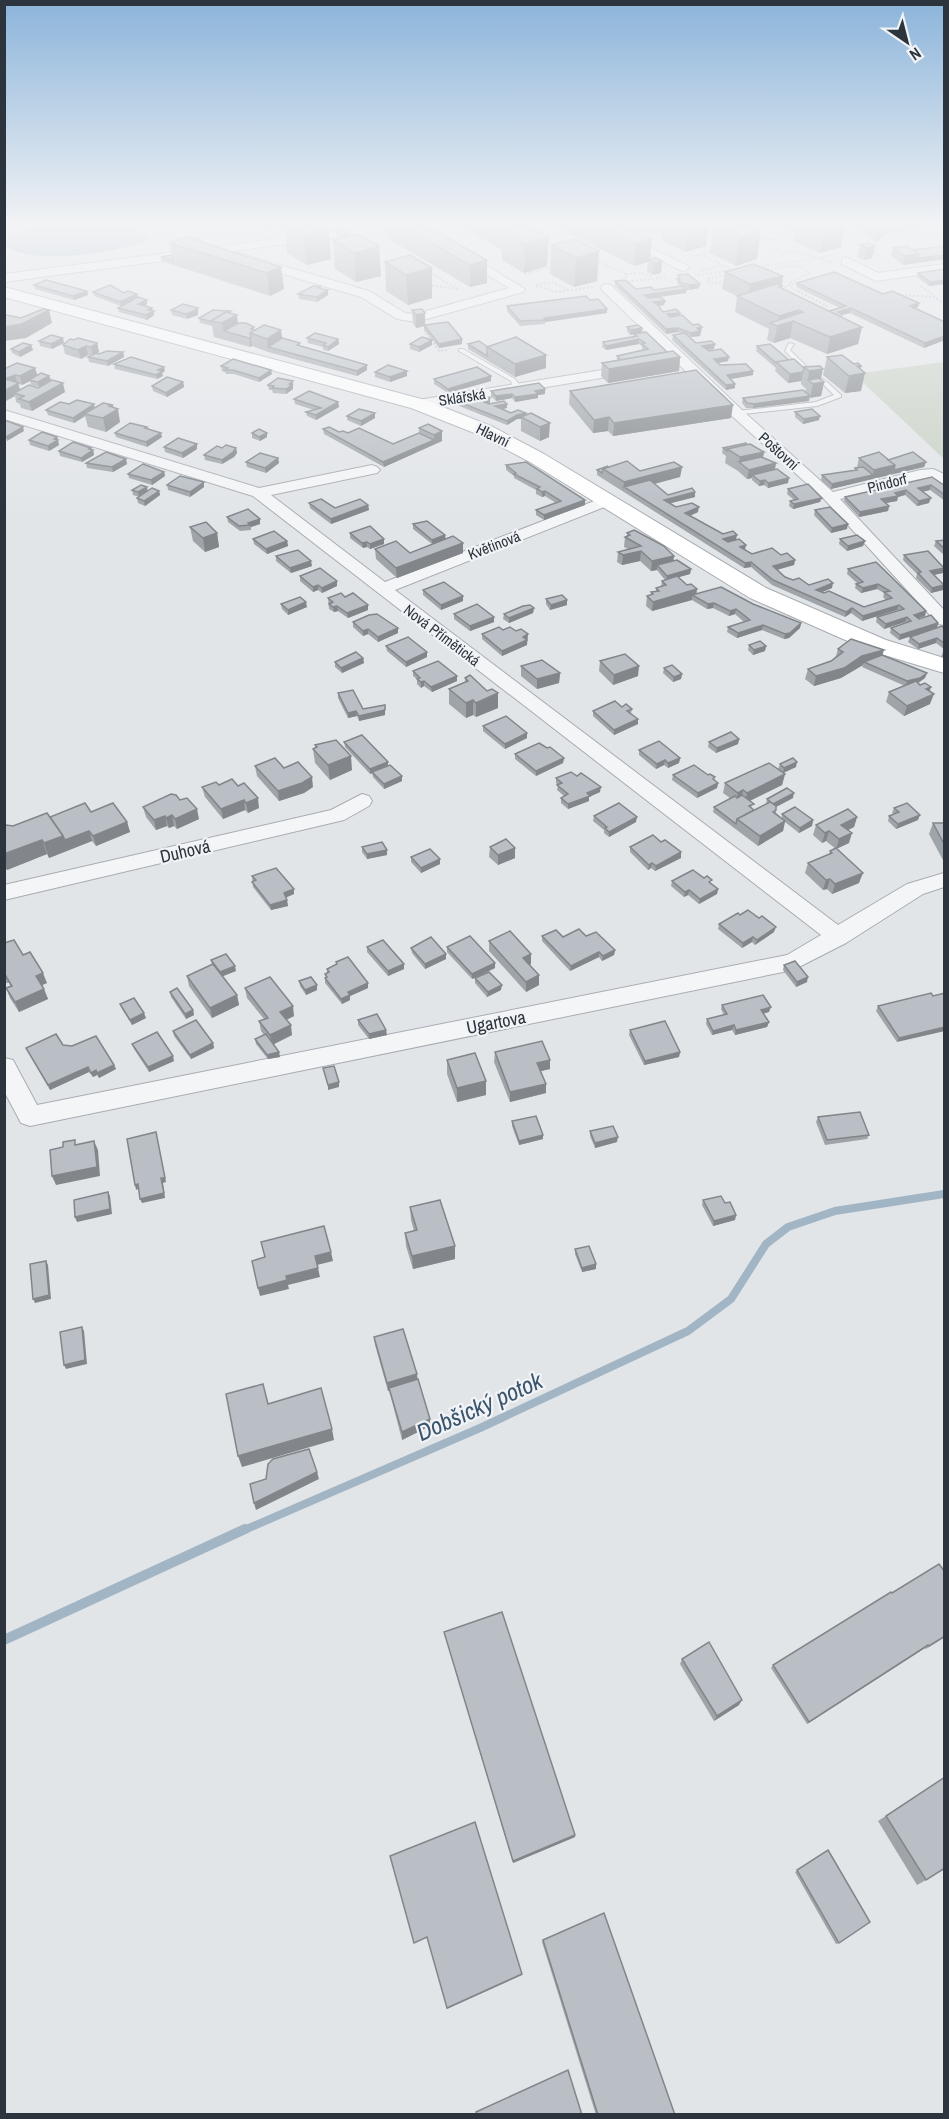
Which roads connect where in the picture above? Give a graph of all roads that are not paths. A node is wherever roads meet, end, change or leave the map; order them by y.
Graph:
1 (122, 324) edge
2 (644, 324) edge
3 (791, 344) edge
4 (461, 350) dead end
5 (682, 360) junction
6 (515, 388) junction
7 (418, 404) junction
8 (737, 413) junction
9 (4, 414) edge
10 (372, 470) dead end
11 (945, 480) edge
12 (258, 493) junction
13 (830, 496) junction
14 (607, 501) junction
15 (382, 589) junction
16 (945, 620) edge
17 (945, 666) edge
18 (362, 801) dead end
19 (945, 880) edge
20 (4, 893) edge
21 (838, 937) junction
22 (4, 1067) edge

1 - 7 main road, Hlavní
2 - 5 street, Poštovní
3 - 8 lane
4 - 6 lane
5 - 6 street, Sklářská
5 - 8 street, Poštovní
6 - 7 street, Sklářská
7 - 14 main road, Hlavní
8 - 13 street, Poštovní
9 - 12 street, Nová Přímětická
10 - 12 street
11 - 13 street, Pindorf
12 - 15 street, Nová Přímětická
13 - 16 street, Poštovní
14 - 15 street, Květinová
14 - 17 main road, Hlavní
15 - 21 street, Nová Přímětická
18 - 20 street, Duhová
19 - 21 street, Ugartova
21 - 22 street, Ugartova

